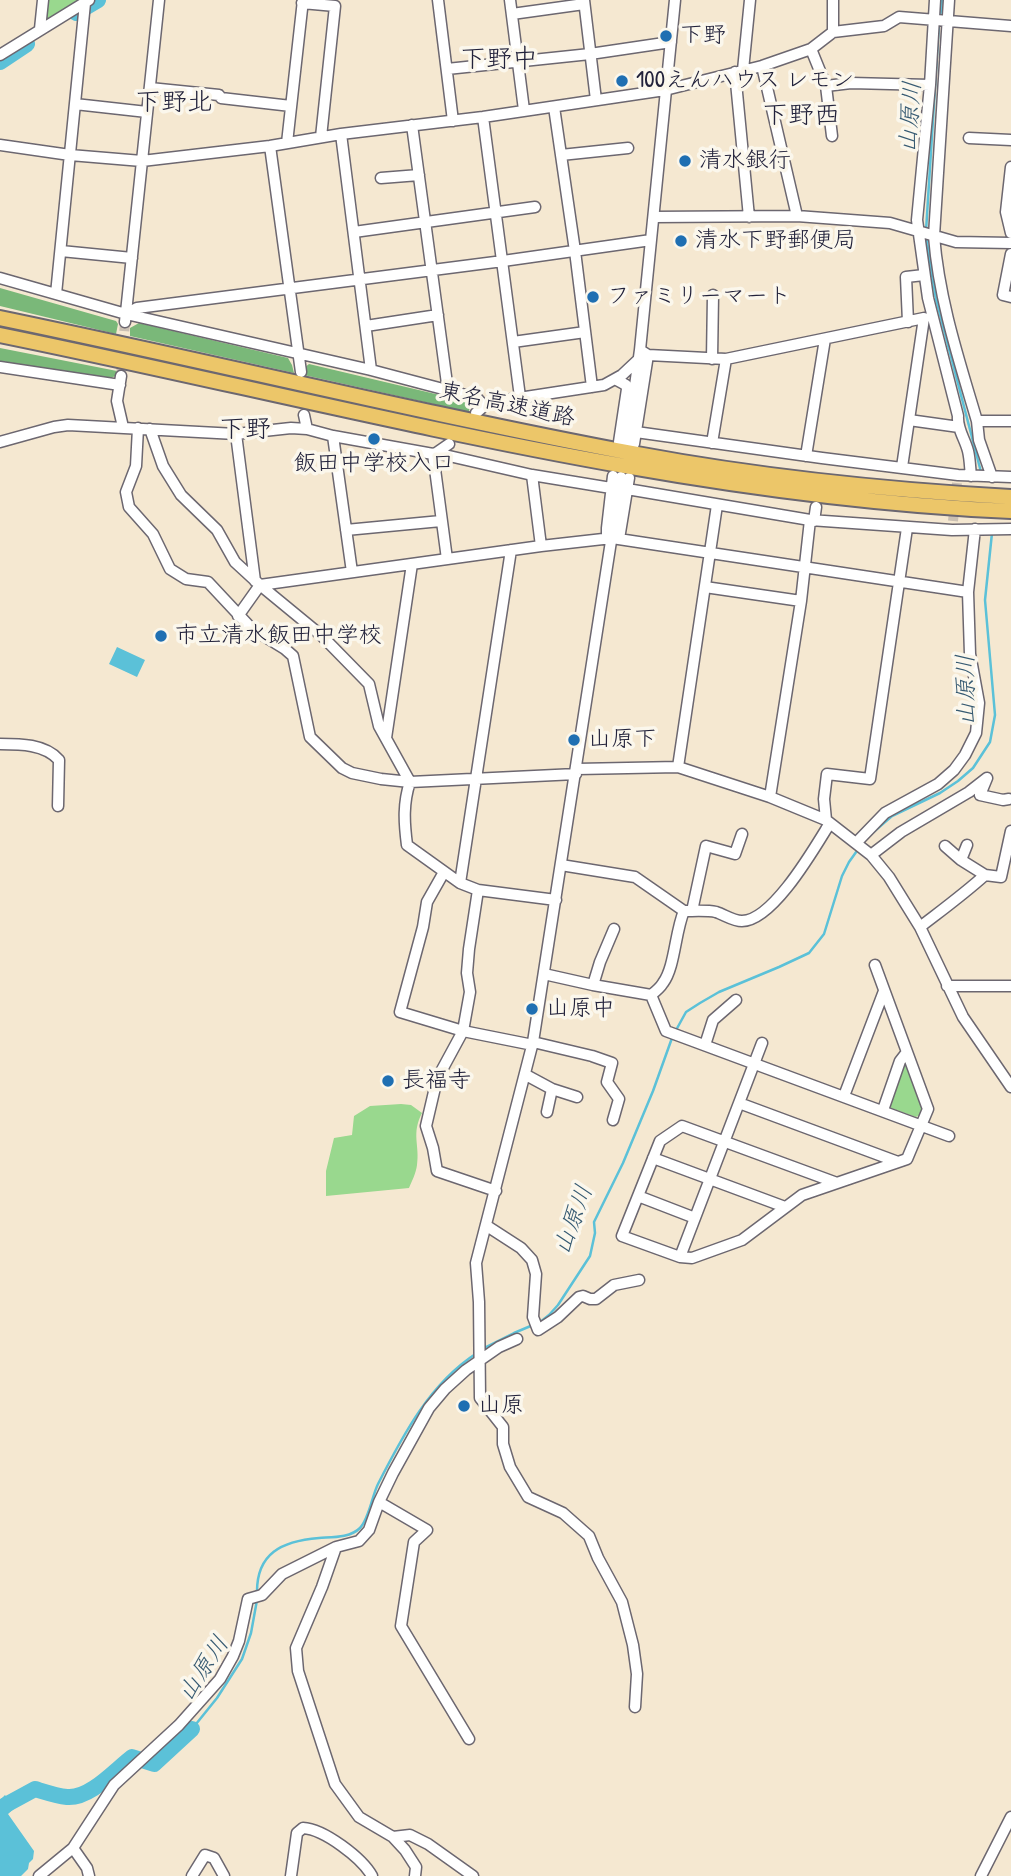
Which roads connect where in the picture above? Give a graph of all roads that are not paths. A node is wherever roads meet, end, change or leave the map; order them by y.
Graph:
1 (43, 0) edge
2 (159, 0) edge
3 (438, 0) edge
4 (510, 0) edge
5 (675, 0) edge
6 (750, 0) edge
7 (833, 0) edge
8 (935, 0) edge
9 (948, 0) edge
10 (87, 1) edge
11 (302, 2) edge
12 (584, 2) edge
13 (512, 14) junction
14 (934, 20) junction
15 (947, 21) junction
16 (1011, 26) edge
17 (40, 29) junction
18 (833, 32) junction
19 (671, 42) junction
20 (811, 49) junction
21 (590, 54) junction
22 (0, 55) edge
23 (519, 62) junction
24 (762, 66) junction
25 (447, 69) junction
26 (739, 71) junction
27 (930, 85) junction
28 (826, 86) junction
29 (150, 88) junction
30 (665, 90) junction
31 (596, 100) junction
32 (75, 104) junction
33 (291, 106) junction
34 (554, 107) junction
35 (524, 110) junction
36 (147, 112) junction
37 (483, 117) junction
38 (453, 121) junction
39 (412, 125) junction
40 (341, 134) junction
41 (832, 136) dead end
42 (321, 137) junction
43 (969, 138) dead end
44 (1011, 140) edge
45 (287, 143) junction
46 (0, 145) edge
47 (270, 146) junction
48 (628, 148) dead end
49 (71, 155) junction
50 (561, 155) junction
51 (142, 161) junction
52 (1011, 167) edge
53 (419, 174) junction
54 (381, 178) dead end
55 (535, 207) dead end
56 (497, 212) junction
57 (797, 216) junction
58 (654, 217) junction
59 (749, 217) junction
60 (425, 222) junction
61 (354, 232) junction
62 (1011, 233) edge
63 (926, 234) junction
64 (651, 240) junction
65 (1011, 243) edge
66 (575, 250) junction
67 (61, 251) junction
68 (1011, 254) edge
69 (132, 258) junction
70 (503, 261) junction
71 (432, 270) junction
72 (924, 275) junction
73 (0, 278) edge
74 (360, 280) junction
75 (290, 289) junction
76 (56, 294) junction
77 (713, 295) dead end
78 (1011, 297) edge
79 (438, 316) junction
80 (0, 318) edge
81 (126, 318) junction
82 (929, 318) junction
83 (908, 322) junction
84 (366, 326) junction
85 (585, 332) junction
86 (0, 337) edge
87 (825, 339) junction
88 (513, 342) junction
89 (299, 355) junction
90 (642, 355) junction
91 (712, 359) junction
92 (726, 359) junction
93 (0, 367) edge
94 (371, 370) junction
95 (301, 372) dead end
96 (615, 379) junction
97 (592, 387) junction
98 (448, 391) junction
99 (520, 397) junction
100 (304, 415) dead end
101 (909, 420) junction
102 (977, 421) junction
103 (1011, 421) edge
104 (122, 427) junction
105 (138, 428) junction
106 (959, 428) junction
107 (150, 429) junction
108 (307, 429) junction
109 (636, 432) junction
110 (236, 434) junction
111 (333, 436) junction
112 (0, 442) edge
113 (626, 443) junction
114 (712, 443) junction
115 (449, 444) dead end
116 (434, 454) junction
117 (806, 456) junction
118 (822, 458) junction
119 (902, 467) junction
120 (821, 471) dead end
121 (532, 475) junction
122 (973, 476) junction
123 (990, 477) junction
124 (1011, 477) edge
125 (622, 480) junction
126 (611, 488) junction
127 (1011, 497) edge
128 (717, 505) junction
129 (816, 507) dead end
130 (1011, 511) edge
131 (441, 521) junction
132 (812, 521) junction
133 (906, 528) junction
134 (975, 529) junction
135 (1011, 529) edge
136 (346, 530) junction
137 (613, 538) junction
138 (541, 546) junction
139 (511, 550) junction
140 (710, 552) junction
141 (447, 559) junction
142 (412, 564) junction
143 (805, 568) junction
144 (352, 572) junction
145 (898, 582) junction
146 (258, 583) junction
147 (705, 587) junction
148 (968, 592) junction
149 (801, 601) junction
150 (238, 616) junction
151 (386, 738) junction
152 (3, 744) edge
153 (678, 767) junction
154 (577, 772) junction
155 (476, 779) junction
156 (410, 782) junction
157 (770, 797) junction
158 (1010, 798) edge
159 (58, 806) dead end
160 (828, 821) junction
161 (1011, 831) edge
162 (742, 834) dead end
163 (856, 843) junction
164 (967, 845) dead end
165 (945, 846) dead end
166 (871, 855) junction
167 (961, 860) junction
168 (561, 866) junction
169 (444, 872) junction
170 (985, 875) junction
171 (460, 883) junction
172 (478, 890) junction
173 (556, 900) junction
174 (688, 911) junction
175 (920, 927) junction
176 (614, 929) dead end
177 (874, 965) dead end
178 (544, 974) junction
179 (593, 985) junction
180 (947, 986) junction
181 (1011, 986) edge
182 (884, 991) junction
183 (651, 995) junction
184 (736, 1000) dead end
185 (463, 1031) junction
186 (762, 1043) dead end
187 (533, 1044) junction
188 (705, 1045) junction
189 (907, 1052) junction
190 (755, 1063) junction
191 (526, 1075) junction
192 (1011, 1087) edge
193 (552, 1089) junction
194 (844, 1096) junction
195 (577, 1097) dead end
196 (739, 1103) junction
197 (883, 1110) junction
198 (547, 1112) dead end
199 (613, 1120) dead end
200 (922, 1125) junction
201 (949, 1136) dead end
202 (725, 1141) junction
203 (653, 1158) junction
204 (898, 1162) junction
205 (710, 1179) junction
206 (837, 1183) junction
207 (496, 1191) junction
208 (638, 1196) junction
209 (785, 1207) junction
210 (695, 1218) junction
211 (487, 1226) junction
212 (680, 1257) junction
213 (639, 1280) dead end
214 (517, 1339) dead end
215 (479, 1362) junction
216 (379, 1502) junction
217 (336, 1547) junction
218 (635, 1707) dead end
219 (469, 1739) dead end
220 (1011, 1816) edge
221 (393, 1837) junction
222 (73, 1848) junction
223 (39, 1876) edge
224 (89, 1876) edge
225 (191, 1876) edge
226 (224, 1876) edge
227 (291, 1876) edge
228 (372, 1876) edge
229 (415, 1876) edge
230 (473, 1876) edge
231 (981, 1876) edge

1 - 17 street
2 - 29 street
3 - 25 street
4 - 13 street
5 - 19 street
6 - 26 street
7 - 18 street
8 - 14 street
9 - 15 street
10 - 17 street
10 - 32 street
11 - 33 street
11 - 42 street
12 - 13 street
12 - 21 street
13 - 23 street
14 - 15 street
14 - 18 street
14 - 27 street
15 - 16 street
15 - 63 street
17 - 22 street
18 - 20 street
19 - 21 street
19 - 30 street
20 - 24 street
20 - 28 street
21 - 23 street
21 - 31 street
23 - 25 street
23 - 35 street
24 - 26 street
24 - 57 street
25 - 38 street
26 - 30 street
26 - 59 street
27 - 28 street
27 - 63 street
28 - 41 street
29 - 33 street
29 - 36 street
30 - 31 street
30 - 58 street
31 - 34 street
32 - 36 street
32 - 49 street
33 - 45 street
34 - 35 street
34 - 50 street
35 - 37 street
36 - 51 street
37 - 38 street
37 - 56 street
38 - 39 street
39 - 40 street
39 - 53 street
40 - 42 street
40 - 61 street
42 - 45 street
43 - 44 street
45 - 47 street
46 - 49 street
47 - 51 street
47 - 75 street
48 - 50 street
49 - 51 street
49 - 67 street
50 - 66 street
51 - 69 street
52 - 62 street
53 - 54 street
53 - 60 street
55 - 56 street
56 - 60 street
56 - 70 street
57 - 59 street
57 - 63 street
58 - 59 street
58 - 64 street
60 - 61 street
60 - 71 street
61 - 74 street
63 - 65 street
63 - 72 street
63 - 102 street
64 - 66 street
64 - 90 street
66 - 70 street
66 - 85 street
67 - 69 street
67 - 76 street
68 - 78 street
69 - 81 street
70 - 71 street
70 - 88 street
71 - 74 street
71 - 79 street
72 - 82 street
72 - 83 street
73 - 76 street
74 - 75 street
74 - 84 street
75 - 81 street
75 - 89 street
76 - 81 street
77 - 91 street
79 - 84 street
79 - 98 street
80 - 127 highway, 東名高速道路
81 - 89 street
82 - 83 street
82 - 101 street
82 - 106 street
83 - 87 street
84 - 94 street
85 - 88 street
85 - 97 street
86 - 130 highway, 東名高速道路
87 - 92 street
87 - 117 street
88 - 99 street
89 - 94 street
89 - 95 street
90 - 91 street
90 - 96 street
90 - 109 street
90 - 113 street
91 - 92 street
92 - 114 street
93 - 104 street
94 - 98 street
96 - 97 street
96 - 113 street
97 - 99 street
98 - 99 street
100 - 108 street
101 - 106 street
101 - 119 street
102 - 103 street
102 - 123 street
104 - 105 street
104 - 112 street
105 - 107 street
105 - 150 street
106 - 122 street
107 - 110 street
107 - 146 street
108 - 110 street
108 - 111 street
109 - 113 street
109 - 114 street
110 - 146 street
111 - 116 street
111 - 136 street
114 - 117 street
115 - 116 street
116 - 121 street
116 - 131 street
117 - 118 street
118 - 119 street
118 - 120 street
119 - 122 street
121 - 126 street
121 - 138 street
122 - 123 street
123 - 124 street
125 - 126 street
125 - 128 street
125 - 137 street
126 - 137 street
128 - 132 street
128 - 140 street
129 - 132 street
131 - 136 street
131 - 141 street
132 - 133 street
132 - 143 street
133 - 134 street
133 - 145 street
134 - 135 street
134 - 148 street
136 - 144 street
137 - 138 street
137 - 140 street
137 - 154 street
138 - 139 street
139 - 141 street
139 - 155 street
140 - 143 street
140 - 147 street
141 - 142 street
142 - 144 street
142 - 151 street
143 - 145 street
143 - 149 street
144 - 146 street
145 - 148 street
145 - 160 street
146 - 150 street
146 - 151 street
147 - 149 street
147 - 153 street
148 - 163 street
149 - 157 street
150 - 156 street
151 - 156 street
152 - 159 street
153 - 154 street
153 - 157 street
154 - 155 street
154 - 168 street
155 - 156 street
155 - 171 street
156 - 169 street
157 - 160 street
158 - 166 street
160 - 163 street
160 - 174 street
161 - 170 street
162 - 174 street
163 - 166 street
164 - 167 street
165 - 167 street
166 - 175 street
167 - 170 street
168 - 173 street
168 - 174 street
169 - 171 street
169 - 185 street
170 - 175 street
171 - 172 street
172 - 173 street
172 - 185 street
173 - 178 street
174 - 183 street
175 - 180 street
176 - 179 street
177 - 182 street
178 - 179 street
178 - 187 street
179 - 183 street
180 - 181 street
180 - 192 street
182 - 189 street
182 - 194 street
183 - 188 street
184 - 188 street
185 - 187 street
185 - 207 street
186 - 190 street
187 - 191 street
187 - 199 street
188 - 190 street
189 - 197 street
189 - 200 street
190 - 194 street
190 - 196 street
191 - 193 street
191 - 207 street
193 - 195 street
193 - 198 street
194 - 197 street
196 - 202 street
196 - 204 street
197 - 200 street
200 - 201 street
200 - 204 street
202 - 203 street
202 - 205 street
202 - 206 street
203 - 205 street
203 - 208 street
204 - 206 street
205 - 209 street
205 - 210 street
206 - 209 street
207 - 211 street
208 - 210 street
208 - 212 street
209 - 212 street
210 - 212 street
211 - 213 street
211 - 215 street
214 - 215 street
215 - 216 street
215 - 218 street
216 - 217 street
216 - 219 street
217 - 221 street
217 - 222 street
220 - 231 street
221 - 229 street
221 - 230 street
222 - 223 street
222 - 224 street
225 - 226 street
227 - 228 street

